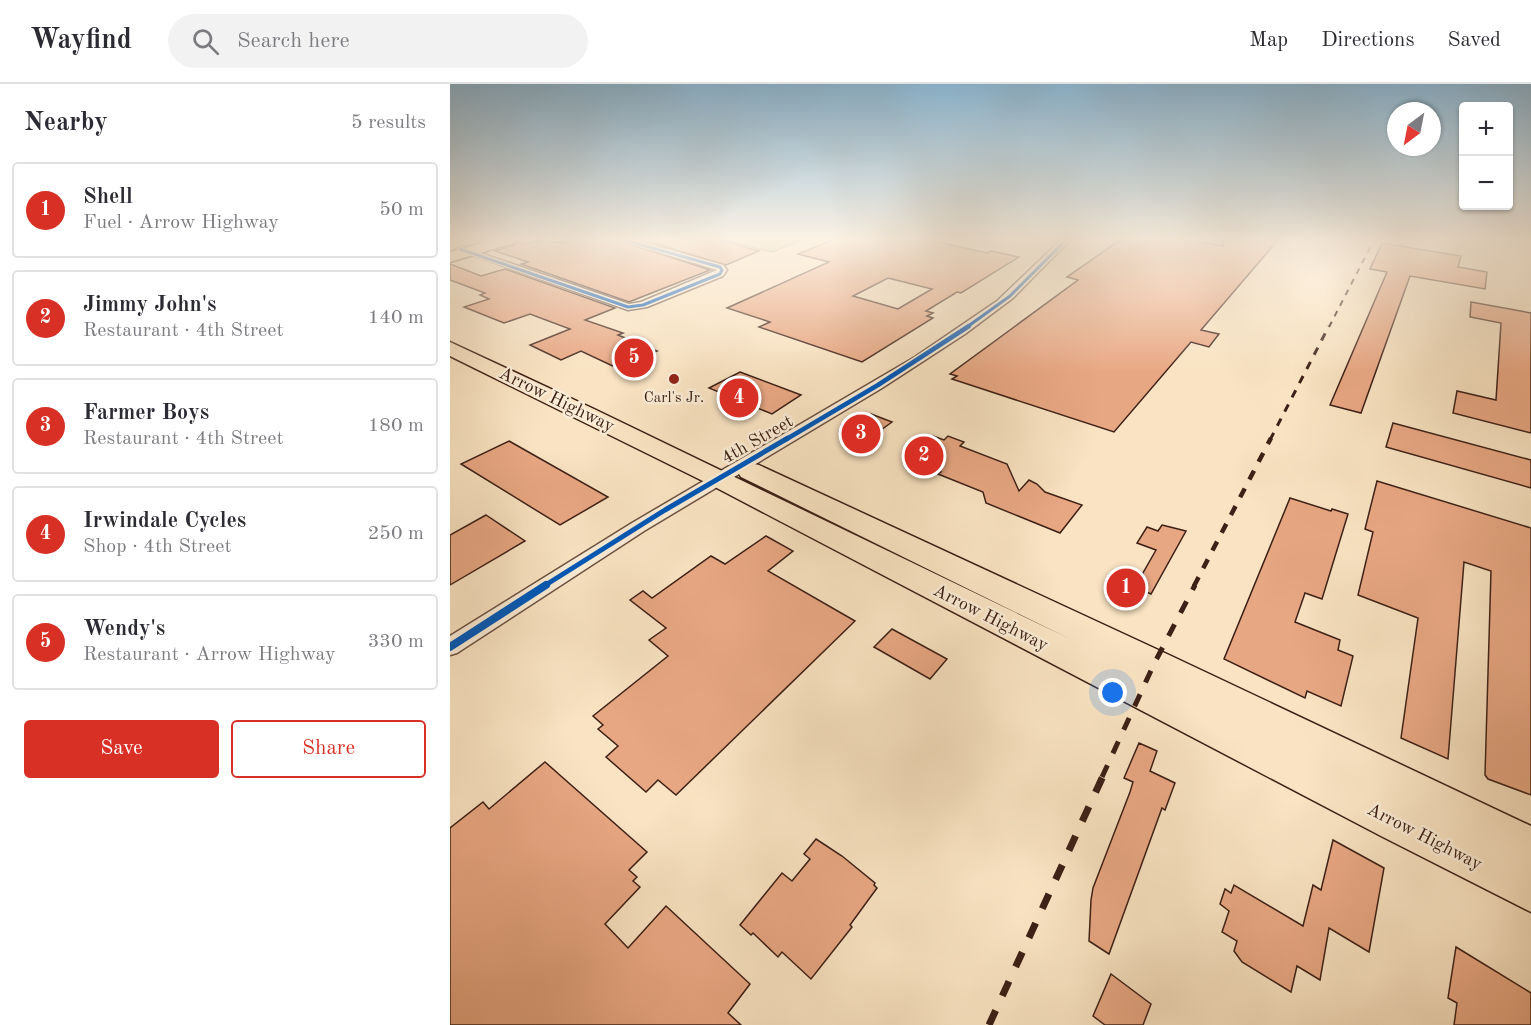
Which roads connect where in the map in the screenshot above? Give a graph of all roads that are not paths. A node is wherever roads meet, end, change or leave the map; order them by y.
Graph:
1 (552, 284) edge
2 (695, 284) edge
3 (1022, 284) edge
4 (450, 330) edge
5 (450, 348) edge
6 (730, 472) junction
7 (450, 647) edge
8 (1531, 849) edge
9 (1531, 889) edge

1 - 2 street
3 - 6 street, 4th Street
4 - 6 main road, Arrow Highway
5 - 6 main road, Arrow Highway
6 - 7 street, 4th Street
6 - 8 main road, Arrow Highway
6 - 9 main road, Arrow Highway

